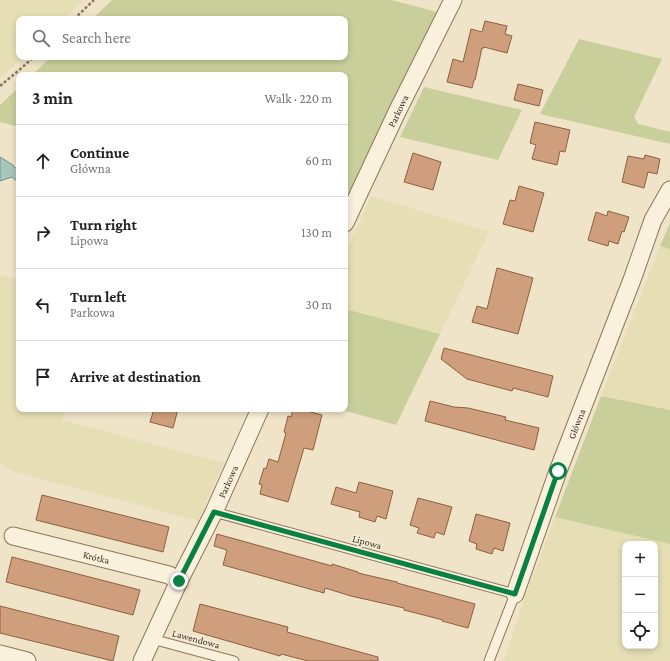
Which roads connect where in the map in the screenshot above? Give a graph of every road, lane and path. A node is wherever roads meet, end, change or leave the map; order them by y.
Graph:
1 (94, 0) edge
2 (453, 0) edge
3 (77, 16) edge
4 (31, 60) edge
5 (17, 72) edge
6 (16, 73) edge
7 (0, 86) edge
8 (670, 190) edge
9 (348, 217) edge
10 (259, 412) edge
11 (214, 512) junction
12 (13, 536) dead end
13 (179, 581) junction
14 (515, 594) junction
15 (152, 639) junction
16 (0, 654) edge
17 (27, 661) edge
18 (142, 661) edge
19 (234, 661) edge
20 (489, 661) edge

1 - 3 path
2 - 9 street, Parkowa
4 - 5 path
6 - 7 path
8 - 14 street, Główna
10 - 11 street, Parkowa
11 - 13 street, Parkowa
11 - 14 lane, Lipowa
12 - 13 street, Krótka
13 - 15 street, Parkowa
14 - 20 lane, Główna
15 - 18 street, Parkowa
15 - 19 lane, Lawendowa
16 - 17 street

